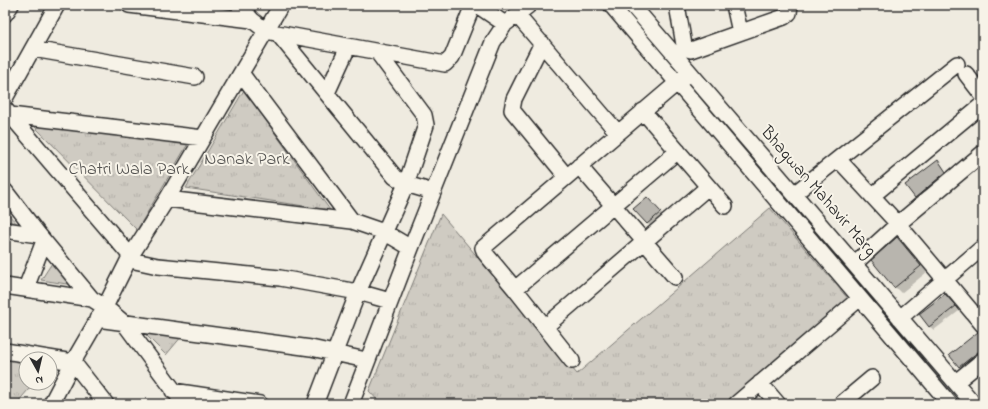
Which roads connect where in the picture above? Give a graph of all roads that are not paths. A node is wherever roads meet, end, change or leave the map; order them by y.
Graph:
1 (11, 5) edge
2 (57, 5) edge
3 (129, 5) edge
4 (239, 5) edge
5 (281, 5) edge
6 (473, 5) edge
7 (477, 5) edge
8 (529, 5) edge
9 (611, 5) edge
10 (632, 5) edge
11 (677, 5) edge
12 (734, 5) edge
13 (790, 5) edge
14 (158, 7) edge
15 (182, 8) edge
16 (5, 14) edge
17 (252, 20) junction
18 (511, 20) junction
19 (740, 32) junction
20 (272, 33) junction
21 (542, 43) junction
22 (348, 47) junction
23 (33, 49) junction
24 (378, 53) junction
25 (690, 72) junction
26 (241, 73) junction
27 (194, 77) dead end
28 (677, 83) junction
29 (327, 93) junction
30 (983, 96) edge
31 (5, 98) edge
32 (983, 104) edge
33 (8, 112) edge
34 (643, 112) junction
35 (618, 133) junction
36 (203, 138) junction
37 (678, 151) junction
38 (983, 153) edge
39 (838, 159) junction
40 (579, 166) junction
41 (566, 176) junction
42 (406, 184) junction
43 (708, 187) junction
44 (5, 191) edge
45 (433, 192) junction
46 (794, 194) junction
47 (872, 196) junction
48 (167, 199) junction
49 (614, 206) junction
50 (726, 206) dead end
51 (352, 221) junction
52 (898, 224) junction
53 (5, 230) edge
54 (384, 232) junction
55 (41, 238) junction
56 (644, 242) junction
57 (983, 247) edge
58 (411, 248) junction
59 (130, 257) junction
60 (854, 264) junction
61 (675, 277) dead end
62 (945, 280) junction
63 (5, 286) edge
64 (26, 288) junction
65 (516, 289) junction
66 (358, 292) junction
67 (860, 298) junction
68 (390, 300) junction
69 (99, 303) junction
70 (900, 318) junction
71 (97, 319) junction
72 (124, 323) junction
73 (983, 325) edge
74 (545, 327) junction
75 (5, 351) edge
76 (335, 353) junction
77 (366, 360) junction
78 (983, 360) edge
79 (572, 361) dead end
80 (73, 362) junction
81 (872, 378) dead end
82 (956, 382) junction
83 (760, 383) junction
84 (173, 391) junction
85 (51, 404) edge
86 (106, 404) edge
87 (184, 404) edge
88 (260, 404) edge
89 (315, 404) edge
90 (351, 404) edge
91 (736, 404) edge
92 (778, 404) edge
93 (841, 404) edge
94 (950, 404) edge
95 (974, 404) edge

1 - 16 street
2 - 23 street
3 - 14 street
4 - 17 street
5 - 20 street
6 - 24 street
7 - 18 street
8 - 18 street
9 - 28 street, Bhagwan Mahavir Marg
10 - 25 street, Bhagwan Mahavir Marg
11 - 19 street
12 - 19 street
13 - 19 street
14 - 15 street
15 - 17 street
17 - 20 street
18 - 21 street
18 - 45 street
20 - 22 street
20 - 26 street
20 - 29 street
21 - 35 street
21 - 41 street
22 - 24 street
22 - 29 street
23 - 27 street
23 - 31 street
24 - 42 street
25 - 28 street
25 - 46 street, Bhagwan Mahavir Marg
26 - 36 street
26 - 51 street
28 - 34 street
28 - 67 street, Bhagwan Mahavir Marg
29 - 42 street
30 - 39 street
32 - 47 street
33 - 36 street
33 - 59 street
34 - 35 street
34 - 37 street
35 - 40 street
36 - 48 street
37 - 43 street
37 - 49 street
38 - 52 street
39 - 46 street
39 - 47 street
40 - 41 street
40 - 49 street
41 - 65 street
42 - 45 street
42 - 54 street
43 - 50 street
43 - 56 street
44 - 55 street
45 - 58 street
46 - 60 street, Bhagwan Mahavir Marg
47 - 52 street
48 - 51 street
48 - 59 street
49 - 56 street
49 - 65 street
51 - 54 street
52 - 60 street
52 - 62 street
53 - 55 street
54 - 58 street
54 - 66 street
55 - 64 street
55 - 69 street
56 - 61 street
56 - 74 street
57 - 62 street
58 - 68 street
59 - 66 street
59 - 69 street
60 - 70 street, Bhagwan Mahavir Marg
62 - 70 street
62 - 73 street
63 - 64 street
64 - 69 street
65 - 74 street
66 - 68 street
66 - 76 street
67 - 83 street
67 - 94 street, Bhagwan Mahavir Marg
68 - 77 street
69 - 71 street
69 - 72 street
70 - 82 street, Bhagwan Mahavir Marg
71 - 72 street
71 - 80 street
72 - 76 street
72 - 84 street
74 - 79 street
75 - 80 street
76 - 77 street
76 - 89 street
77 - 90 street
78 - 82 street
80 - 85 street
80 - 86 street
81 - 93 street
82 - 95 street, Bhagwan Mahavir Marg
83 - 91 street
83 - 92 street
84 - 87 street
84 - 88 street

